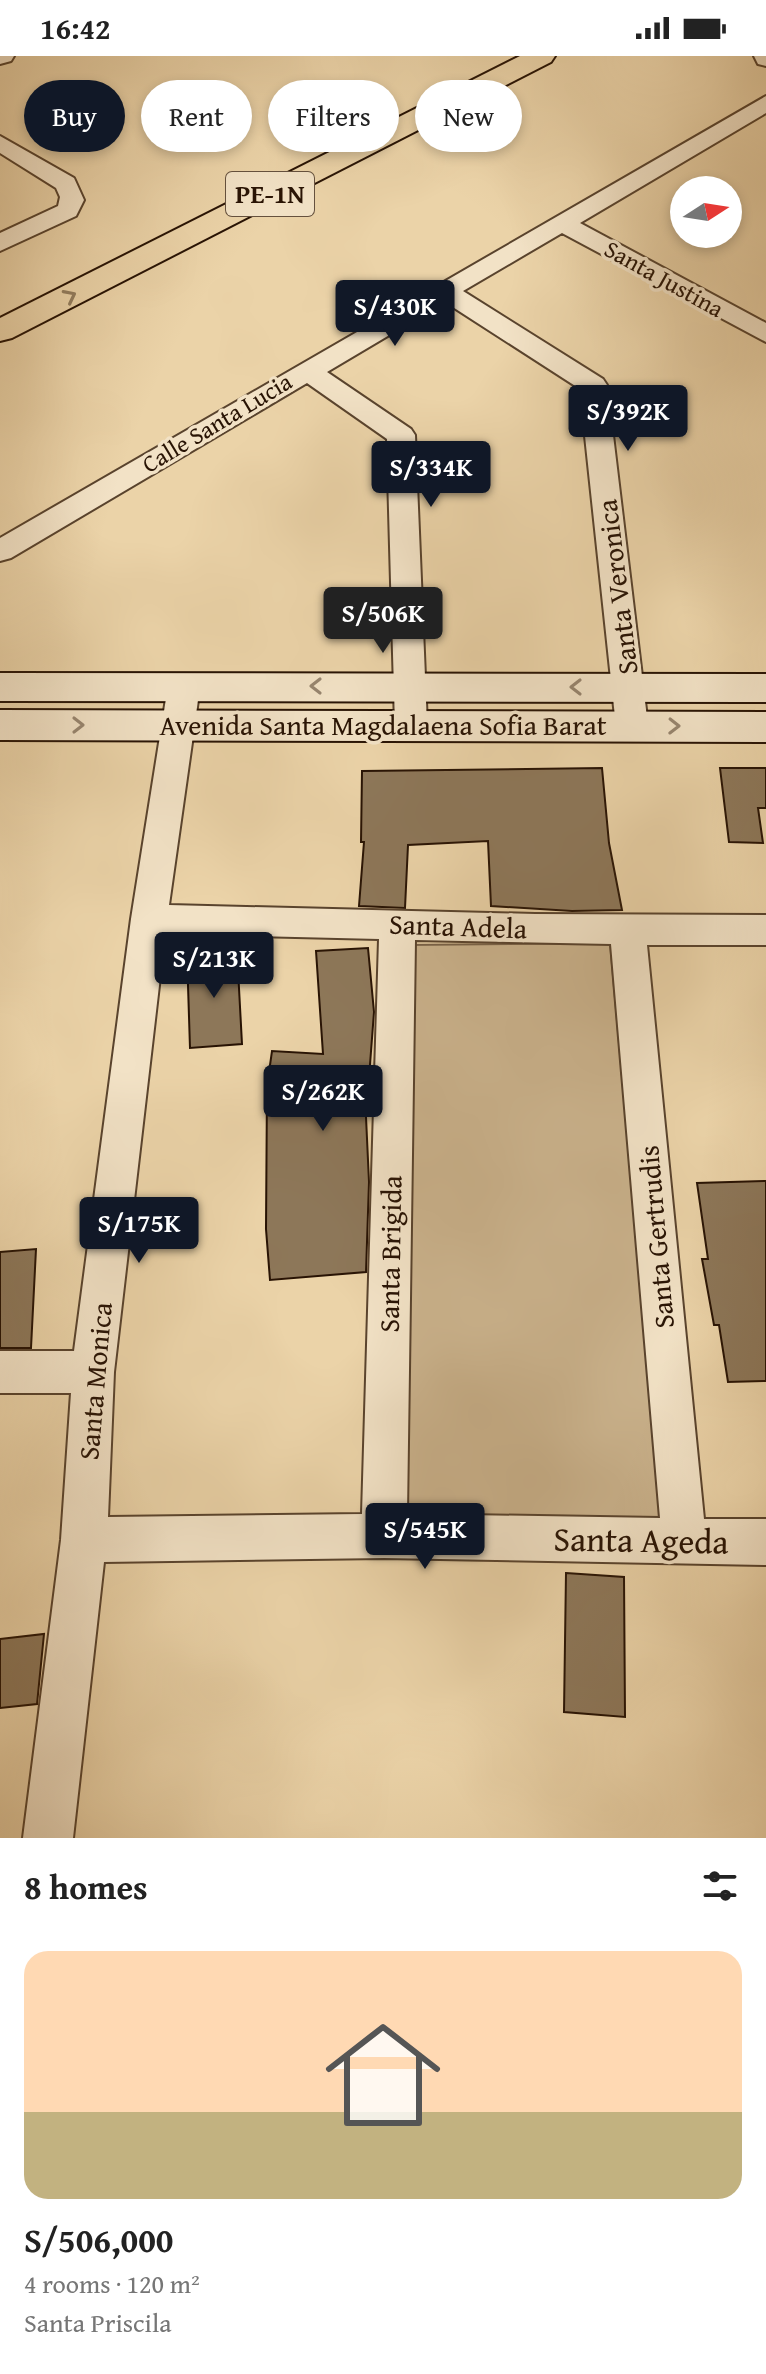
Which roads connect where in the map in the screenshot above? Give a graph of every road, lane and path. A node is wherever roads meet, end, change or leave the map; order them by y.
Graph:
1 (484, 56) edge
2 (541, 56) edge
3 (766, 103) edge
4 (0, 143) edge
5 (562, 223) junction
6 (0, 243) edge
7 (71, 263) dead end
8 (445, 291) junction
9 (0, 331) edge
10 (766, 334) edge
11 (306, 370) junction
12 (0, 551) edge
13 (410, 686) junction
14 (0, 687) edge
15 (766, 688) edge
16 (182, 706) junction
17 (630, 707) junction
18 (0, 725) edge
19 (411, 725) junction
20 (766, 727) edge
21 (149, 919) junction
22 (397, 923) junction
23 (766, 930) edge
24 (628, 932) junction
25 (0, 1372) edge
26 (93, 1372) junction
27 (384, 1536) junction
28 (84, 1540) junction
29 (684, 1541) junction
30 (766, 1542) edge
31 (48, 1838) edge

1 - 7 highway, PE-1N
9 -> 2 highway, PE-1N
3 - 5 street, Calle Santa Lucia
4 - 6 street
5 - 8 street, Calle Santa Lucia
5 - 10 street, Santa Justina
8 - 11 street, Calle Santa Lucia
8 - 17 street, Santa Veronica
11 - 12 street, Calle Santa Lucia
11 - 13 street
13 -> 16 street, Avenida Santa Magdalaena Sofia Barat
17 -> 13 street, Avenida Santa Magdalaena Sofia Barat
13 - 19 street
14 - 16 street, Avenida Santa Magdalaena Sofia Barat
15 - 17 street, Avenida Santa Magdalaena Sofia Barat
18 -> 16 street, Avenida Santa Magdalaena Sofia Barat
16 - 19 street, Avenida Santa Magdalaena Sofia Barat
16 - 21 street, Santa Monica
17 - 19 street, Avenida Santa Magdalaena Sofia Barat
17 -> 20 street, Avenida Santa Magdalaena Sofia Barat
21 - 22 street, Santa Adela
21 - 26 street, Santa Monica
22 - 24 street, Santa Adela
22 - 27 street, Santa Brigida
23 - 24 street, Santa Adela
24 - 29 street, Santa Gertrudis
25 - 26 street
26 - 28 street, Santa Monica
27 - 28 street, Santa Ageda
27 - 29 street, Santa Ageda
28 - 31 street, Santa Monica
29 - 30 street, Santa Ageda

